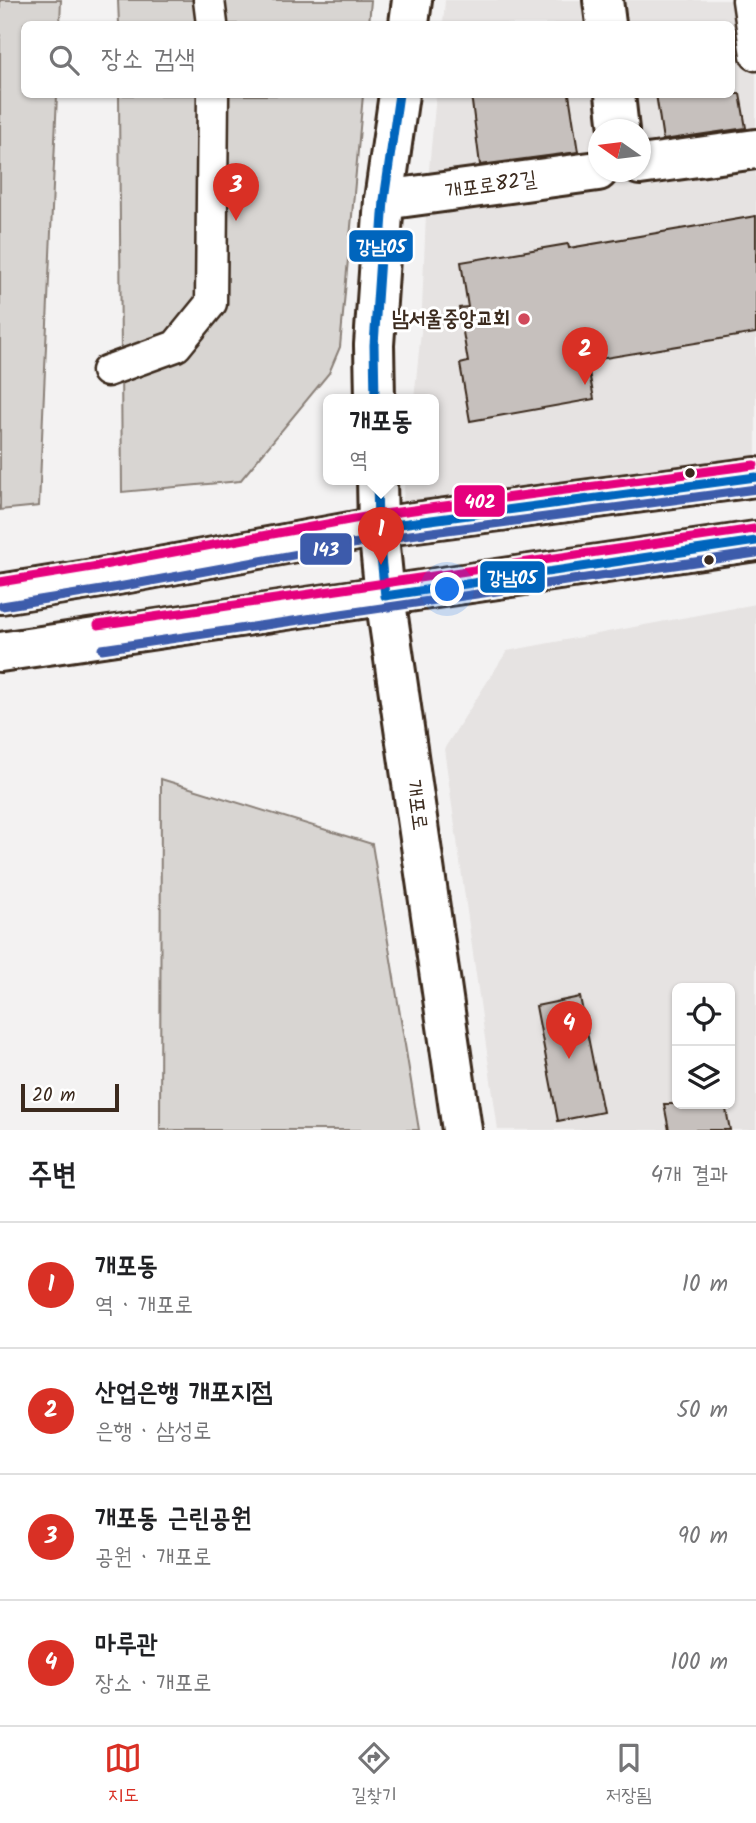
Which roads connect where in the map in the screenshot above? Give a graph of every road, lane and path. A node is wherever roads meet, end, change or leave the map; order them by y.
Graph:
1 (209, 0) edge
2 (412, 0) edge
3 (603, 0) edge
4 (748, 0) edge
5 (212, 21) edge
6 (409, 21) edge
7 (606, 21) edge
8 (756, 55) edge
9 (213, 98) edge
10 (398, 98) edge
11 (615, 98) edge
12 (618, 119) edge
13 (756, 149) edge
14 (651, 163) edge
15 (588, 172) edge
16 (384, 200) junction
17 (107, 371) dead end
18 (375, 394) edge
19 (756, 477) edge
20 (377, 485) edge
21 (378, 527) junction
22 (756, 541) edge
23 (0, 594) edge
24 (385, 596) junction
25 (0, 652) edge
26 (462, 1130) edge

1 - 5 street
2 - 6 main road
3 - 7 main road
4 - 8 street
9 - 17 street
10 - 16 main road
11 - 12 main road
13 - 14 main road
15 - 16 main road, 개포로82길
16 - 18 main road
19 - 21 main road
20 - 21 main road, 개포로
21 - 23 main road
21 - 24 main road, 개포로
22 - 24 main road
24 - 25 main road
24 - 26 main road, 개포로

